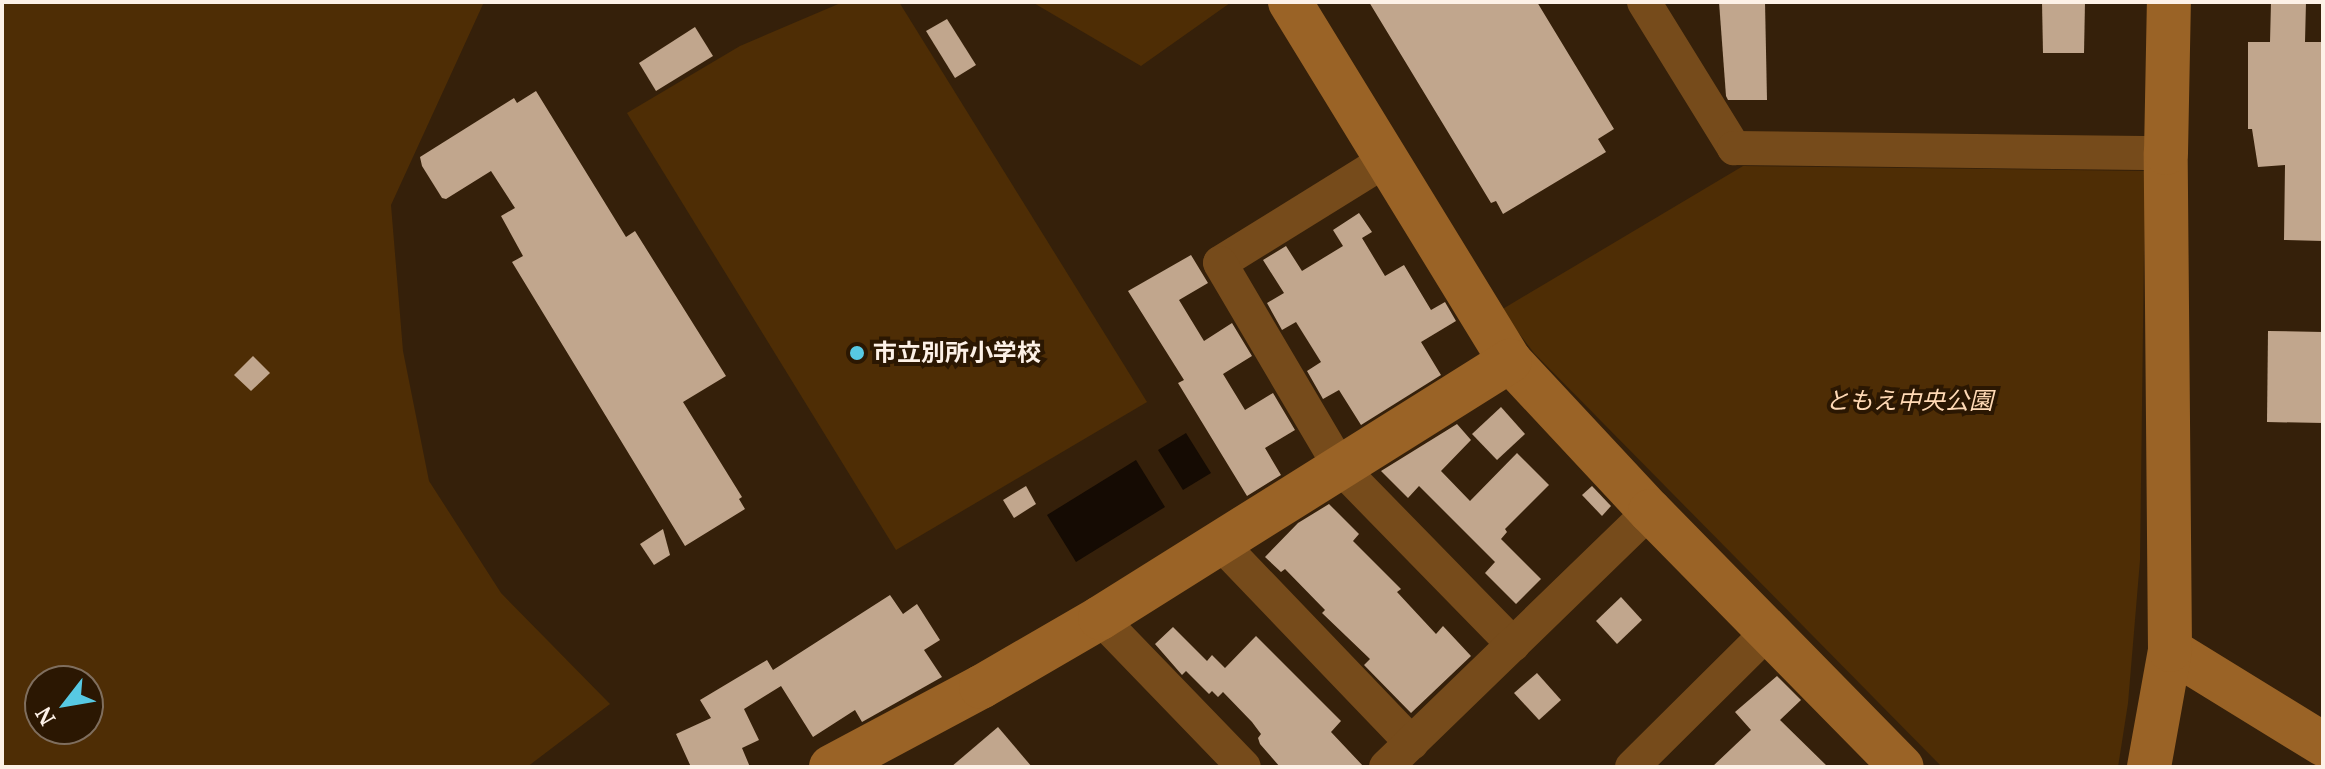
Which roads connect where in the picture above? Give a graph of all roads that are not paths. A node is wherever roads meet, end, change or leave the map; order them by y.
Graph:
1 (1290, 2) edge
2 (1644, 2) edge
3 (2169, 2) edge
4 (2166, 153) junction
5 (1386, 160) junction
6 (1510, 361) junction
7 (1340, 467) junction
8 (1650, 511) junction
9 (1220, 543) junction
10 (1100, 618) junction
11 (1768, 632) junction
12 (1513, 644) junction
13 (2170, 650) junction
14 (1412, 743) junction
15 (2323, 744) edge
16 (1237, 765) edge
17 (831, 767) edge
18 (1386, 767) edge
19 (1632, 767) edge
20 (1902, 767) edge
21 (2149, 767) edge

1 - 5 street
2 - 4 street
3 - 4 street
4 - 13 street
5 - 6 street
5 - 7 street
6 - 7 street
6 - 8 street
7 - 9 street
7 - 12 street
8 - 11 street
8 - 12 street
9 - 10 street
9 - 14 street
10 - 16 street
10 - 17 street
11 - 19 street
11 - 20 street
12 - 14 street
13 - 15 street
13 - 21 street
14 - 18 street

